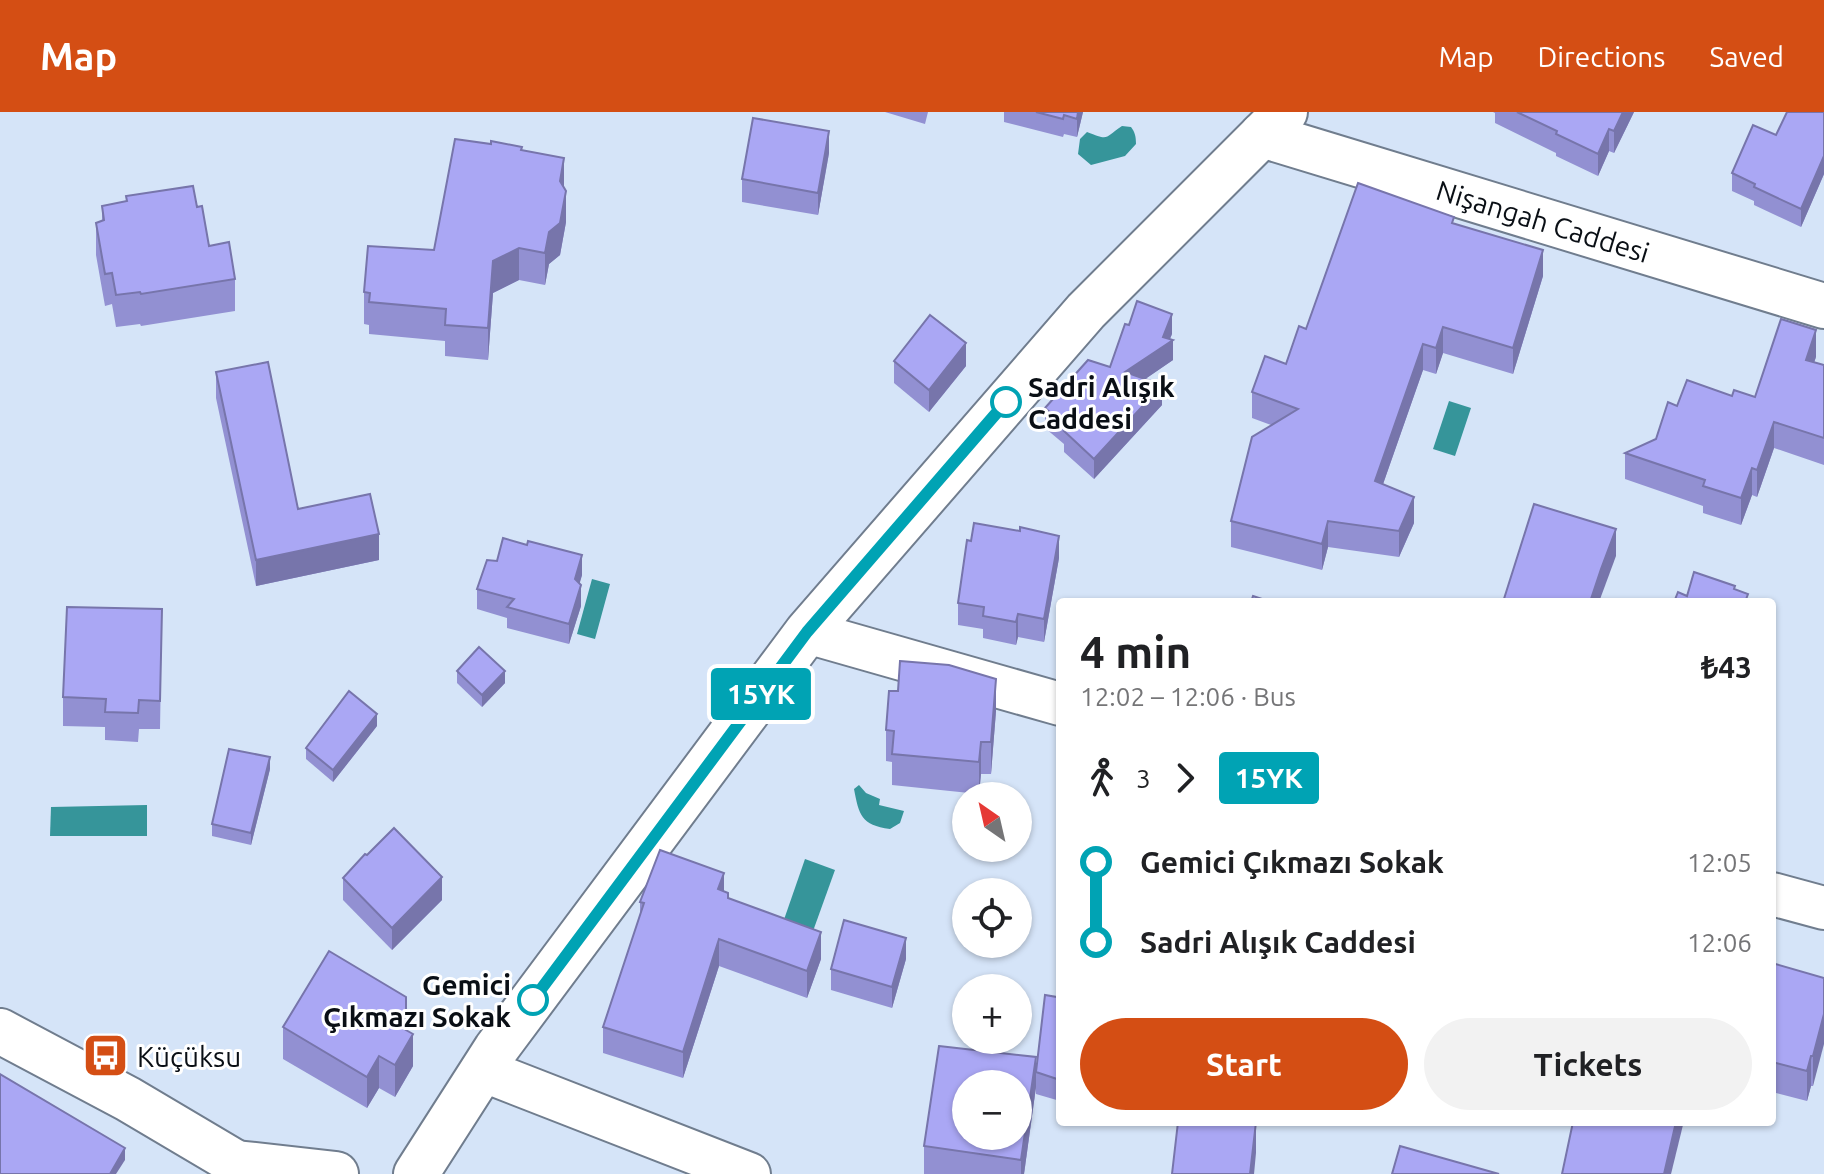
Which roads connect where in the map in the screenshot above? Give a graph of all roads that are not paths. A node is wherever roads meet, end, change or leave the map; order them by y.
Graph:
1 (1273, 124) edge
2 (1824, 306) edge
3 (807, 632) junction
4 (1056, 703) edge
5 (1776, 895) edge
6 (1824, 908) edge
7 (0, 1031) edge
8 (482, 1070) junction
9 (241, 1169) edge
10 (336, 1174) edge
11 (416, 1174) edge
12 (749, 1174) edge

1 - 2 street, Nişangah Caddesi
1 - 3 street
3 - 4 street
3 - 8 street
5 - 6 street
7 - 9 street
8 - 11 street
8 - 12 street
9 - 10 street

